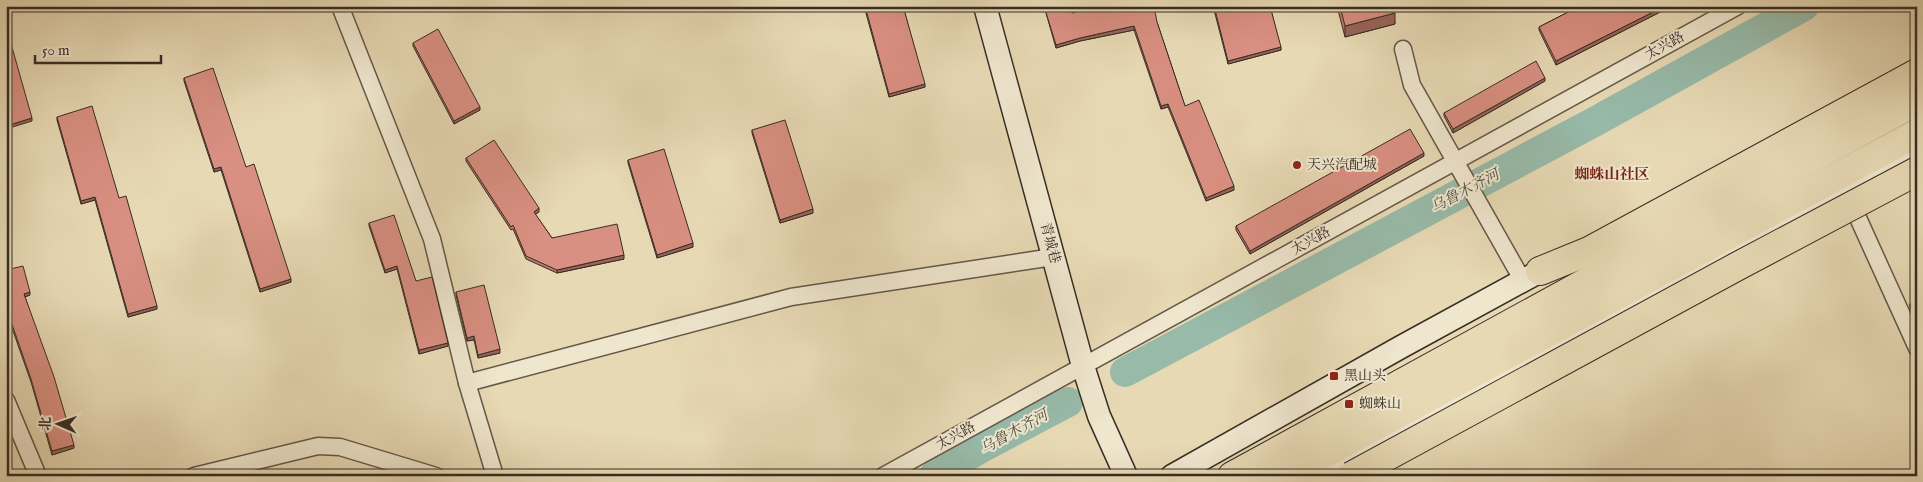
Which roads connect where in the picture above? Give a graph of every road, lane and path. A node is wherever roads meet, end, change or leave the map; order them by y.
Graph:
1 (340, 6) edge
2 (985, 6) edge
3 (1738, 6) edge
4 (1403, 49) dead end
5 (1917, 67) edge
6 (1917, 73) edge
7 (1917, 101) edge
8 (1917, 133) edge
9 (1917, 154) edge
10 (1459, 166) junction
11 (1917, 171) edge
12 (1847, 192) junction
13 (1053, 256) junction
14 (1531, 276) junction
15 (1917, 348) edge
16 (1083, 366) junction
17 (467, 383) junction
18 (6, 400) edge
19 (38, 476) edge
20 (194, 476) edge
21 (436, 476) edge
22 (495, 476) edge
23 (883, 476) edge
24 (1126, 476) edge
25 (1172, 476) edge
26 (1232, 476) edge
27 (1282, 476) edge
28 (1322, 476) edge
29 (1351, 476) edge

1 - 17 street
2 - 13 main road, 青城巷
3 - 10 street, 太兴路
4 - 10 street
5 - 14 main road
6 - 14 highway
7 - 26 highway
8 - 27 highway
9 - 12 main road
10 - 14 street
10 - 16 street, 太兴路
11 - 29 highway, bridge
12 - 15 street
12 - 28 main road
13 - 16 main road, 青城巷
13 - 17 street
14 - 25 main road
16 - 23 street, 太兴路
16 - 24 main road, 青城巷
17 - 22 street
18 - 19 street
20 - 21 street

